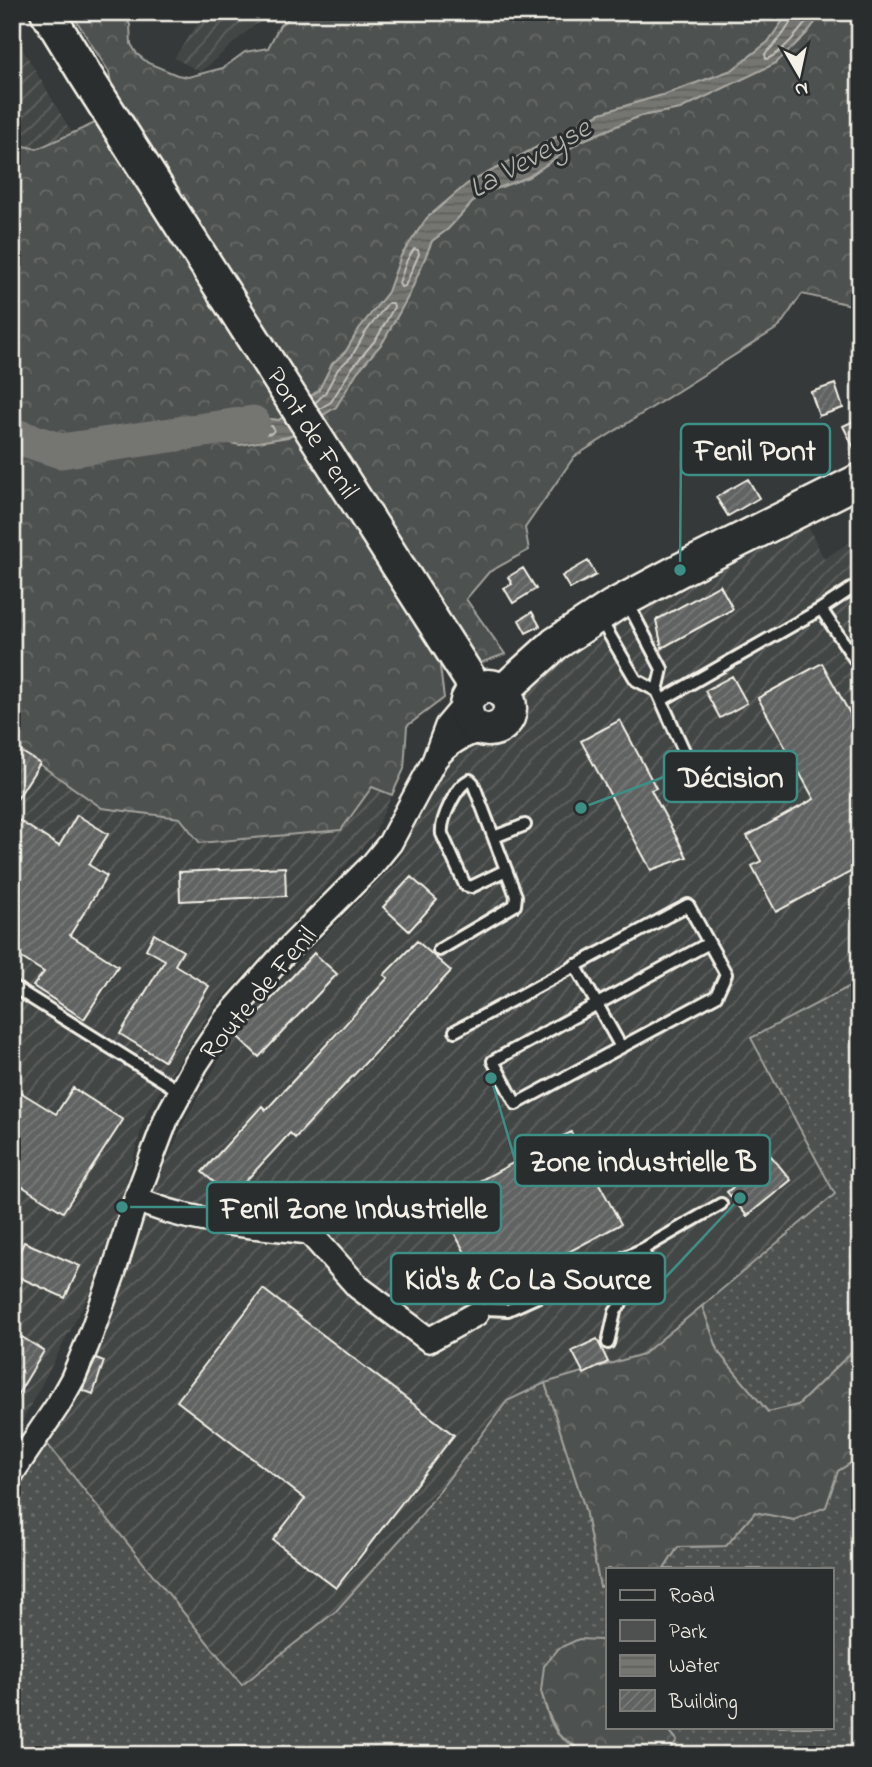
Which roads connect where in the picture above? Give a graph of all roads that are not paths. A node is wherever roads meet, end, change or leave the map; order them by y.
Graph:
1 (47, 12) edge
2 (860, 480) edge
3 (860, 583) edge
4 (625, 599) junction
5 (821, 609) junction
6 (598, 616) junction
7 (860, 667) edge
8 (482, 694) junction
9 (660, 695) junction
10 (482, 729) joint
11 (434, 761) junction
12 (699, 784) dead end
13 (525, 825) dead end
14 (494, 837) junction
15 (506, 870) junction
16 (709, 943) junction
17 (439, 950) dead end
18 (575, 965) junction
19 (12, 986) edge
20 (596, 1003) junction
21 (455, 1031) dead end
22 (621, 1047) junction
23 (181, 1092) junction
24 (136, 1199) junction
25 (721, 1203) dead end
26 (643, 1249) junction
27 (476, 1314) joint
28 (608, 1343) dead end
29 (12, 1473) edge

1 - 8 street, Pont de Fenil
2 - 4 street, Route de Fenil
3 - 5 lane
4 - 6 street, Route de Fenil
4 - 9 lane
5 - 7 lane
5 - 9 lane
6 - 8 street, Route de Fenil
6 - 9 lane
8 - 10 street, Pont de Fenil
8 - 11 street, Route de Fenil
9 - 12 lane
10 - 11 street, Route de Fenil
11 - 23 street, Route de Fenil
13 - 14 lane
14 - 15 lane
14 - 15 lane
15 - 17 lane
16 - 18 lane
16 - 20 lane
16 - 22 lane
18 - 20 lane
18 - 21 lane
19 - 23 lane
20 - 22 lane
20 - 22 lane
23 - 24 street, Route de Fenil
24 - 27 street
24 - 29 street, Route de Fenil
25 - 26 lane
26 - 27 lane
26 - 28 lane

